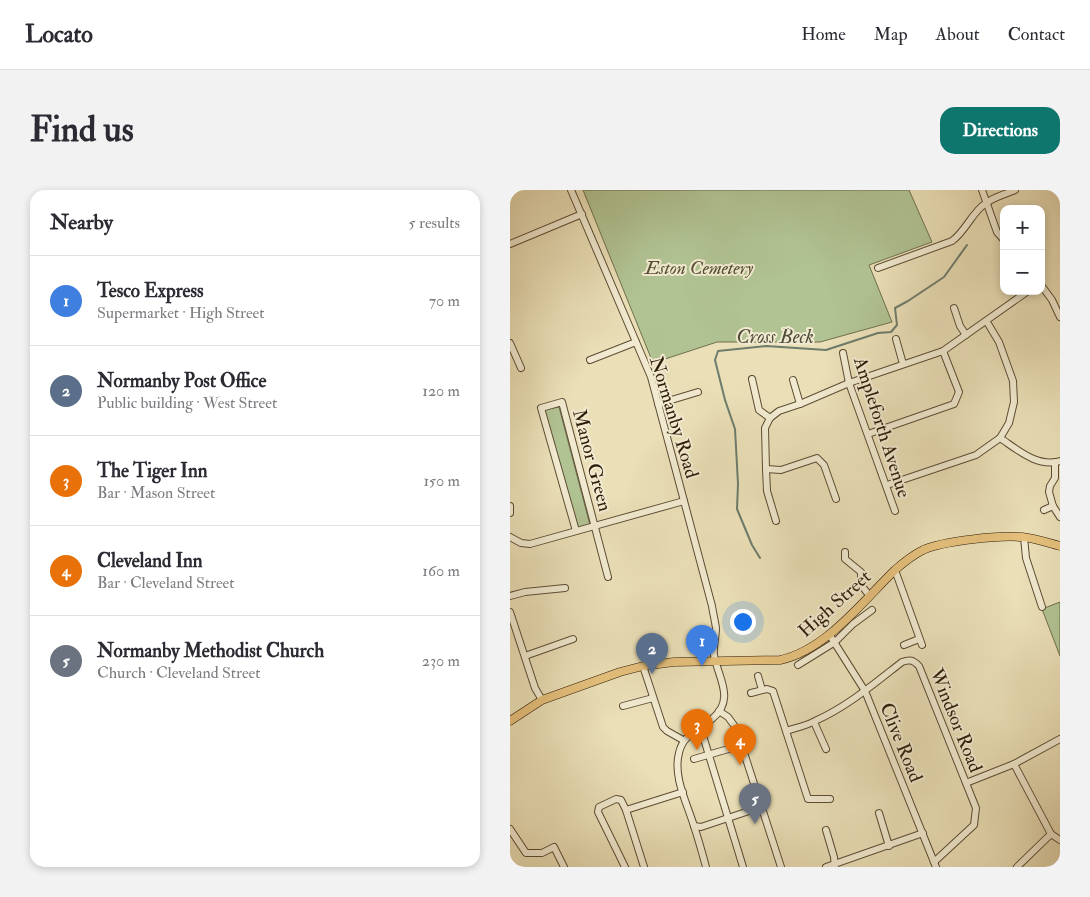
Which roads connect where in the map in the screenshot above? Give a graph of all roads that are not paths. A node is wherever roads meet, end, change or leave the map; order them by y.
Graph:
1 (571, 190) edge
2 (982, 190) edge
3 (1015, 190) edge
4 (985, 203) junction
5 (582, 214) junction
6 (1000, 235) edge
7 (510, 244) edge
8 (878, 268) dead end
9 (1045, 290) edge
10 (1023, 295) edge
11 (954, 308) dead end
12 (1060, 317) edge
13 (987, 322) junction
14 (966, 334) junction
15 (896, 339) dead end
16 (636, 342) junction
17 (510, 343) edge
18 (943, 352) junction
19 (843, 353) dead end
20 (590, 360) dead end
21 (903, 364) junction
22 (521, 368) dead end
23 (752, 379) dead end
24 (793, 380) dead end
25 (849, 383) junction
26 (698, 392) dead end
27 (658, 404) junction
28 (800, 404) junction
29 (770, 418) junction
30 (868, 434) junction
31 (1000, 438) junction
32 (1058, 462) edge
33 (766, 469) junction
34 (887, 485) junction
35 (836, 498) dead end
36 (684, 501) junction
37 (510, 506) edge
38 (1053, 506) junction
39 (1044, 510) dead end
40 (895, 511) dead end
41 (510, 513) edge
42 (1060, 517) edge
43 (776, 521) dead end
44 (594, 526) junction
45 (576, 531) junction
46 (510, 537) edge
47 (1024, 537) junction
48 (1060, 546) edge
49 (845, 552) dead end
50 (895, 570) junction
51 (608, 577) dead end
52 (565, 588) dead end
53 (869, 595) junction
54 (510, 596) edge
55 (1042, 607) dead end
56 (872, 610) dead end
57 (510, 612) edge
58 (829, 634) junction
59 (574, 639) dead end
60 (835, 642) junction
61 (904, 645) dead end
62 (525, 656) junction
63 (716, 661) junction
64 (798, 665) dead end
65 (643, 666) junction
66 (758, 676) dead end
67 (765, 689) junction
68 (865, 691) junction
69 (751, 693) dead end
70 (653, 698) junction
71 (542, 700) junction
72 (623, 706) dead end
73 (719, 711) junction
74 (510, 721) edge
75 (814, 722) junction
76 (786, 731) junction
77 (704, 739) dead end
78 (1060, 739) edge
79 (683, 740) junction
80 (742, 745) junction
81 (826, 748) dead end
82 (708, 754) junction
83 (694, 759) dead end
84 (1014, 764) junction
85 (966, 783) junction
86 (683, 792) junction
87 (830, 799) dead end
88 (761, 807) junction
89 (626, 810) junction
90 (879, 814) dead end
91 (727, 818) junction
92 (697, 827) junction
93 (510, 829) edge
94 (826, 830) dead end
95 (923, 833) junction
96 (1051, 834) junction
97 (1060, 840) edge
98 (890, 846) junction
99 (935, 865) edge
100 (835, 866) edge
101 (564, 867) edge
102 (625, 867) edge
103 (644, 867) edge
104 (706, 867) edge
105 (743, 867) edge
106 (781, 867) edge
107 (826, 867) edge
108 (1018, 867) edge

1 - 5 street, Normanby Road
2 - 4 street
3 - 4 street
4 - 6 street
4 - 8 street
5 - 7 street
5 - 16 street, Normanby Road
9 - 12 street
10 - 13 street
11 - 14 street
13 - 14 street
13 - 31 street
14 - 18 street
15 - 21 street
16 - 20 street
16 - 27 street, Normanby Road
17 - 22 street
18 - 21 street
18 - 30 street
19 - 25 street, Ampleforth Avenue
21 - 25 street
23 - 29 street
24 - 28 street
25 - 28 street
25 - 30 street, Ampleforth Avenue
26 - 27 street
27 - 36 street, Normanby Road
28 - 29 street
29 - 33 street
30 - 34 street, Ampleforth Avenue
31 - 32 street
31 - 34 street
32 - 38 street
33 - 35 street
33 - 43 street
34 - 40 street, Ampleforth Avenue
36 - 44 street
36 - 63 street, Normanby Road
37 - 41 street
38 - 39 street
38 - 42 street
44 - 45 street
44 - 45 street, Manor Green
44 - 51 street
45 - 46 street
47 - 48 main road, High Street
47 - 50 main road, High Street
47 - 55 street
49 - 53 street
50 - 53 main road, High Street
50 - 61 street
52 - 54 street
53 - 58 main road, High Street
56 - 60 street
57 - 62 street
58 - 60 street, Clive Road
58 - 63 main road, High Street
59 - 62 street
60 - 64 street
60 - 68 street, Clive Road
62 - 71 street
63 - 65 main road, High Street
63 - 73 street, Normanby Road
65 - 70 street
65 - 71 main road, High Street
66 - 67 street
67 - 69 street
67 - 76 street
68 - 75 street, Windsor Road
68 - 85 street, Windsor Road
68 - 95 street, Clive Road
70 - 72 street
70 - 79 street
71 - 74 main road, High Street
73 - 79 street
73 - 80 street
75 - 76 street, Windsor Road
75 - 81 street
76 - 87 street
77 - 82 street
78 - 84 street
79 - 86 street
80 - 82 street
80 - 88 street
82 - 83 street
82 - 91 street
84 - 85 street
84 - 96 street
85 - 99 street, Windsor Road
86 - 89 street
86 - 92 street
88 - 91 street
88 - 106 street
89 - 102 street
89 - 103 street
90 - 98 street
91 - 92 street
91 - 105 street
92 - 104 street
93 - 101 street
94 - 100 street
95 - 98 street
95 - 99 street, Clive Road
96 - 97 street
96 - 108 street
98 - 100 street
100 - 107 street

